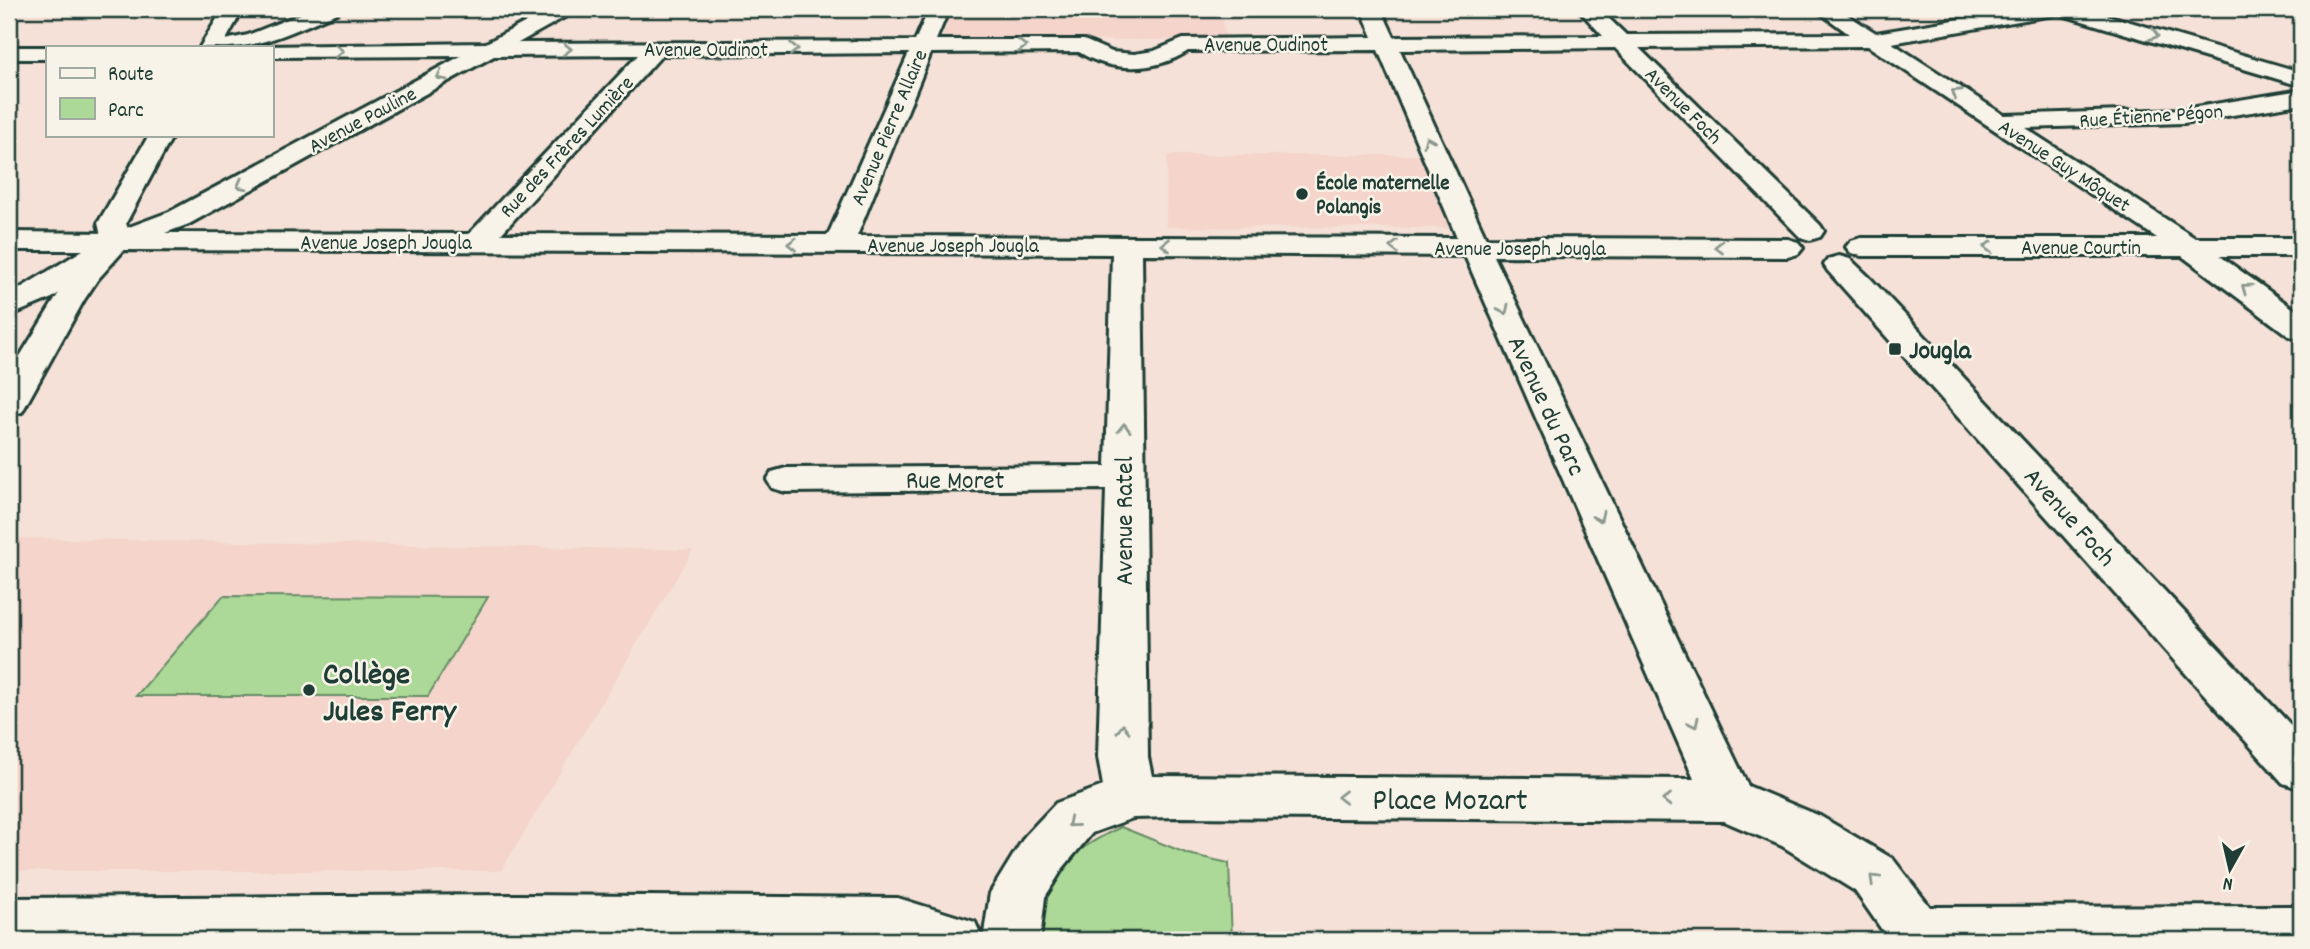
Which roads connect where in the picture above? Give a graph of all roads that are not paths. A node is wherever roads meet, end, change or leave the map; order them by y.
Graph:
1 (233, 9) edge
2 (330, 9) edge
3 (565, 9) edge
4 (939, 9) edge
5 (1371, 9) edge
6 (1588, 9) edge
7 (1825, 9) edge
8 (2054, 9) edge
9 (2065, 9) edge
10 (1874, 40) junction
11 (1622, 42) junction
12 (1385, 43) junction
13 (212, 46) edge
14 (228, 46) edge
15 (923, 47) junction
16 (490, 50) junction
17 (655, 50) junction
18 (273, 51) edge
19 (46, 53) edge
20 (9, 54) edge
21 (2301, 79) edge
22 (2301, 97) edge
23 (2000, 122) junction
24 (160, 136) edge
25 (1799, 239) junction
26 (9, 241) edge
27 (117, 241) junction
28 (478, 242) junction
29 (838, 245) junction
30 (1127, 245) junction
31 (2189, 247) junction
32 (2301, 247) edge
33 (1476, 248) junction
34 (1850, 256) junction
35 (9, 307) edge
36 (2301, 329) edge
37 (9, 404) edge
38 (1123, 477) junction
39 (786, 480) dead end
40 (2301, 769) edge
41 (1130, 797) junction
42 (1729, 800) junction
43 (9, 923) edge
44 (514, 930) edge
45 (2301, 931) edge
46 (1917, 936) edge
47 (955, 940) edge
48 (1012, 940) edge

1 - 13 street
2 - 14 street
3 - 16 street, Avenue Pauline
4 - 15 street, Avenue Pierre Allaire
5 - 12 street, Avenue du Parc
6 - 11 street, Avenue Foch
7 - 10 street, Avenue Guy Môquet
8 - 10 street, Avenue Oudinot
9 -> 21 street
10 - 11 street, Avenue Oudinot
23 -> 10 street, Avenue Guy Môquet
11 - 12 street, Avenue Oudinot
11 - 25 street, Avenue Foch
15 -> 12 street, Avenue Oudinot
33 -> 12 street, Avenue du Parc
17 -> 15 street, Avenue Oudinot
15 - 29 street, Avenue Pierre Allaire
16 -> 17 street, Avenue Oudinot
18 -> 16 street, Avenue Oudinot
16 -> 27 street, Avenue Pauline
17 - 28 street, Rue des Frères Lumière
19 - 20 street
22 - 23 street, Rue Étienne Pégon
23 - 31 street, Avenue Guy Môquet
24 - 27 street
25 -> 33 street, Avenue Joseph Jougla
25 - 34 street, Avenue Courtin
26 - 27 street, Avenue Joseph Jougla
27 - 28 street, Avenue Joseph Jougla
27 - 35 street
27 - 37 street
29 -> 28 street, Avenue Joseph Jougla
29 - 30 street, Avenue Joseph Jougla
33 -> 30 street, Avenue Joseph Jougla
38 -> 30 street, Avenue Ratel
31 - 32 street, Avenue Courtin
31 -> 34 street, Avenue Courtin
36 -> 31 street, Avenue Guy Môquet
33 -> 42 street, Avenue du Parc
34 - 40 street, Avenue Foch
38 - 39 street, Rue Moret
41 -> 38 street, Avenue Ratel
42 -> 41 street, Place Mozart
41 -> 48 street, Place Mozart
46 -> 42 street, Place Mozart
43 - 44 street
44 - 47 street
45 - 46 street

